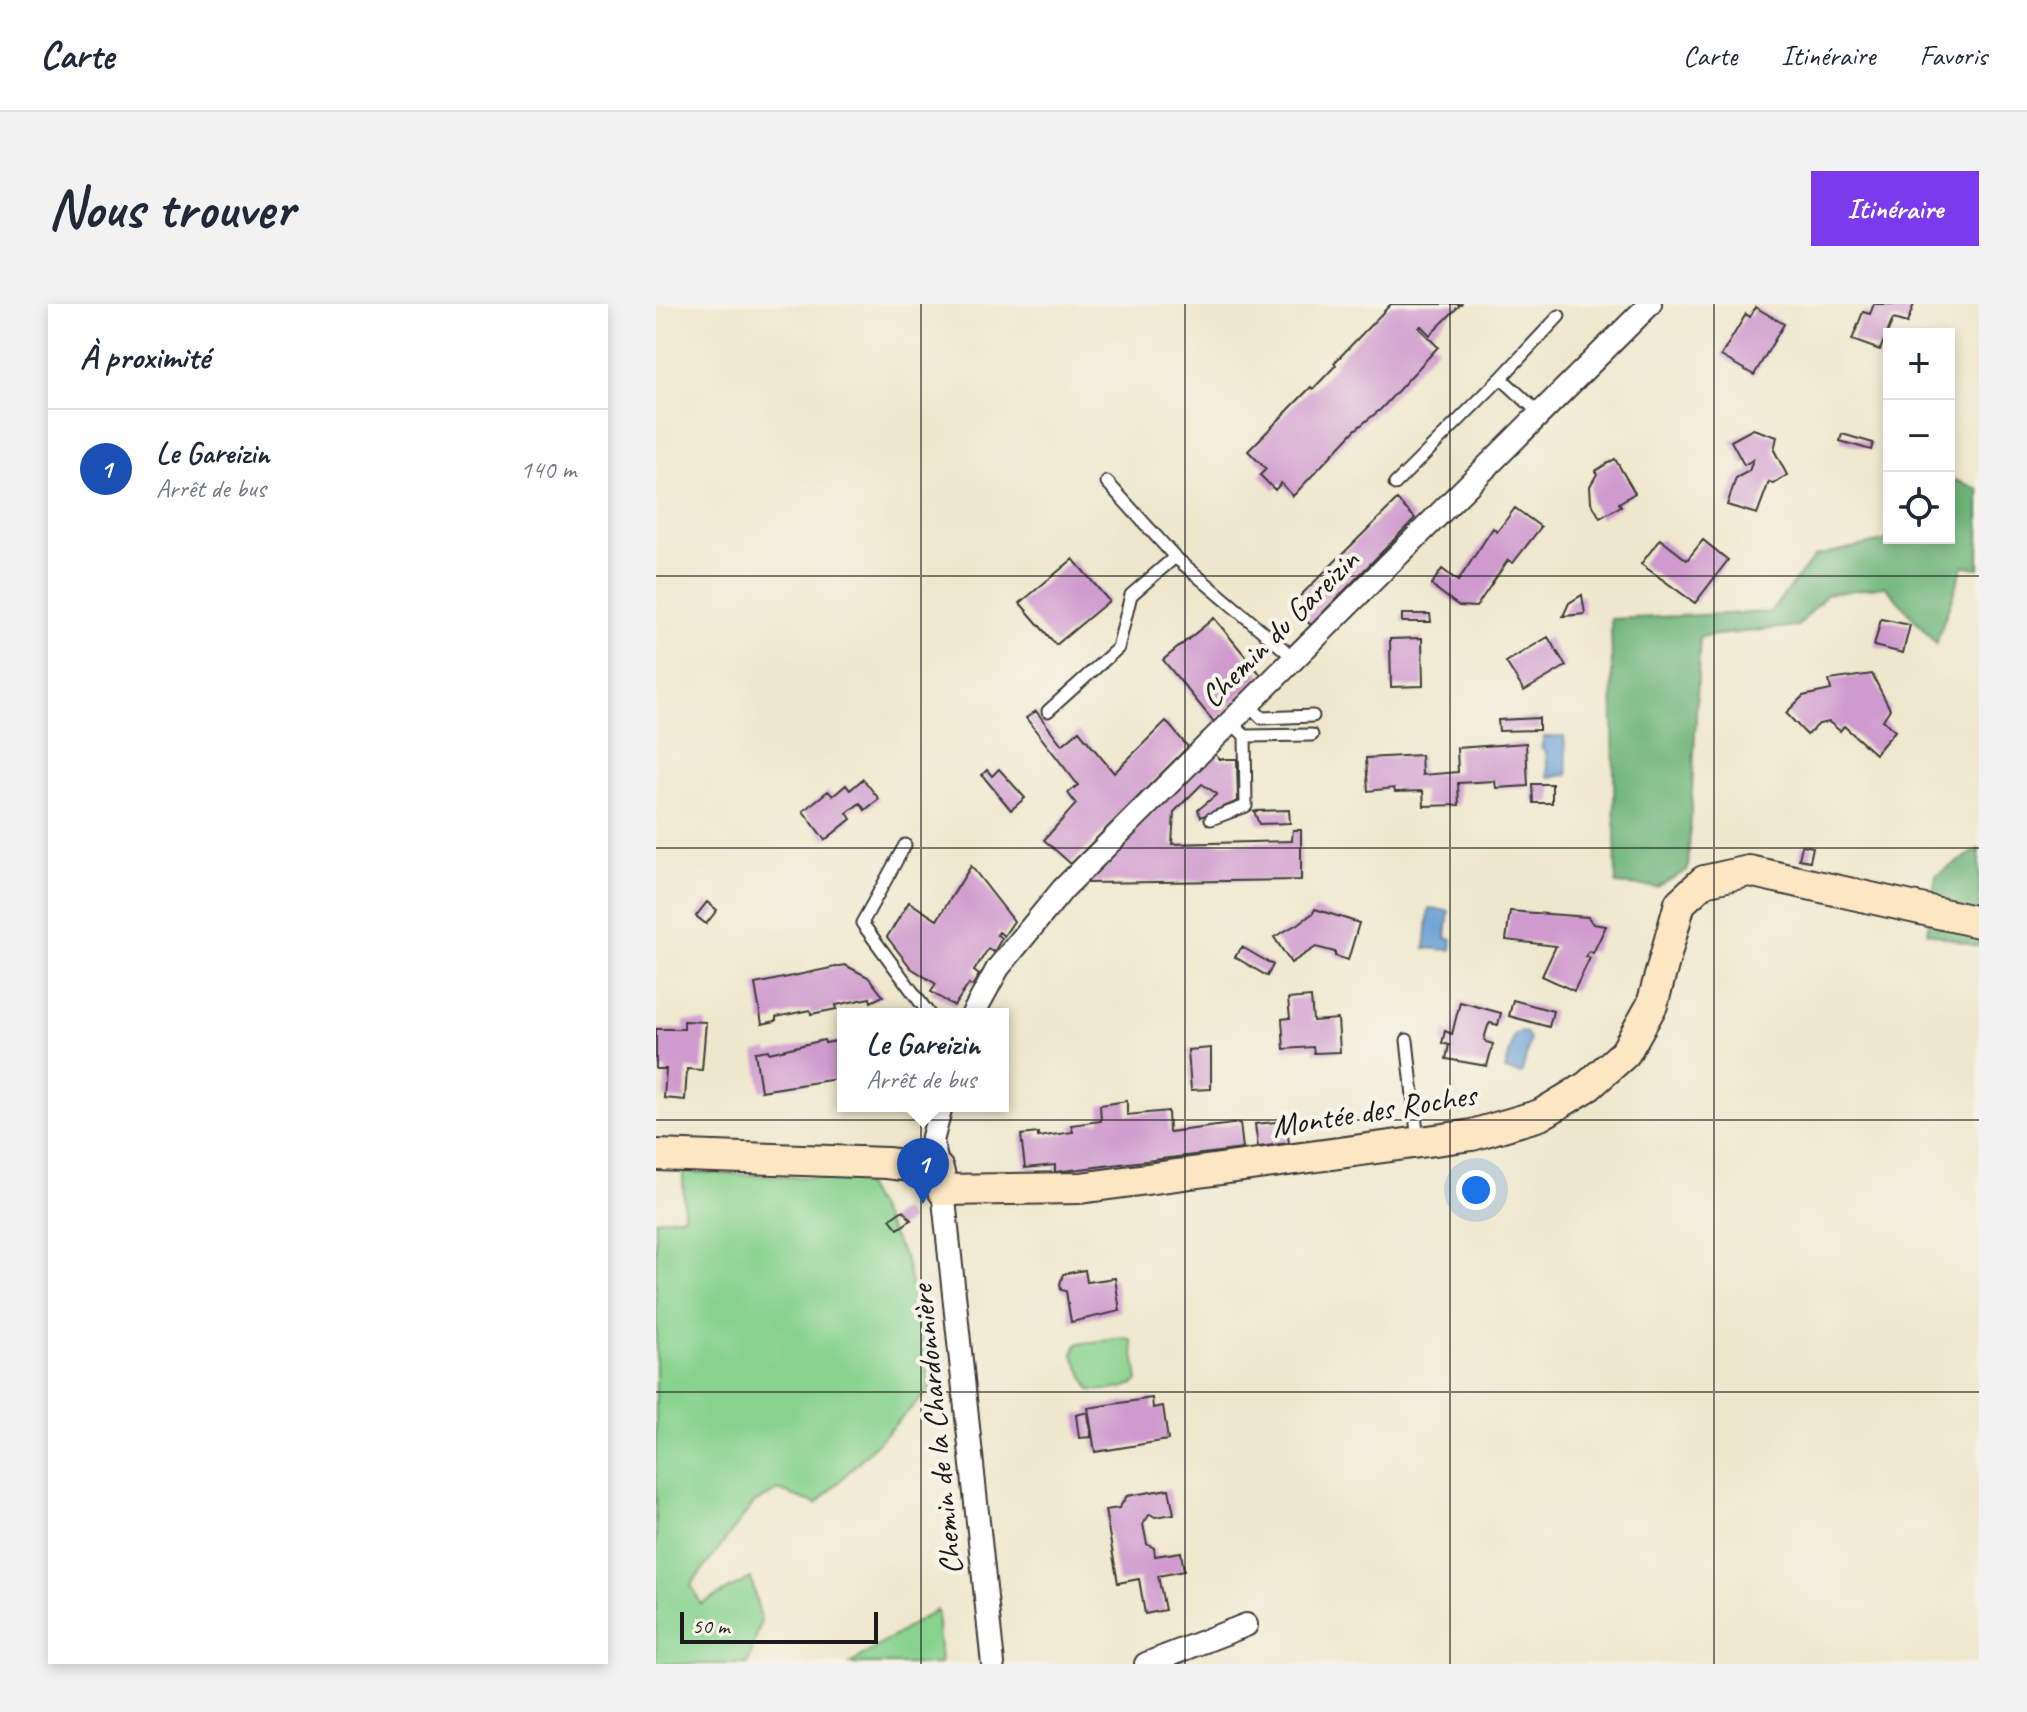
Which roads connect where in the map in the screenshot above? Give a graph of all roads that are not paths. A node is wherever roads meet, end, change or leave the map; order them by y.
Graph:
1 (1650, 304) edge
2 (1559, 316) dead end
3 (1501, 378) junction
4 (1539, 413) junction
5 (1107, 482) dead end
6 (1395, 484) dead end
7 (1175, 557) junction
8 (1294, 658) junction
9 (1248, 704) junction
10 (1048, 711) dead end
11 (1313, 716) dead end
12 (1238, 729) junction
13 (1312, 735) dead end
14 (1211, 819) dead end
15 (905, 845) dead end
16 (1979, 922) edge
17 (925, 1008) edge
18 (976, 1008) edge
19 (1407, 1040) dead end
20 (939, 1112) edge
21 (1419, 1142) junction
22 (656, 1155) edge
23 (941, 1180) junction
24 (1246, 1625) dead end
25 (993, 1664) edge
26 (1146, 1664) edge

1 - 4 street, Chemin du Gareizin
2 - 3 lane
3 - 4 lane
3 - 6 lane
4 - 8 street, Chemin du Gareizin
5 - 7 lane
7 - 8 lane
7 - 10 lane
8 - 9 street, Chemin du Gareizin
9 - 11 lane
9 - 12 street, Chemin du Gareizin
12 - 13 lane
12 - 14 lane
12 - 18 street, Chemin du Gareizin
15 - 17 lane
16 - 21 street, Montée des Roches
19 - 21 lane
20 - 23 street
21 - 23 street, Montée des Roches
22 - 23 street, Montée des Roches
23 - 25 street, Chemin de la Chardonnière
24 - 26 street

